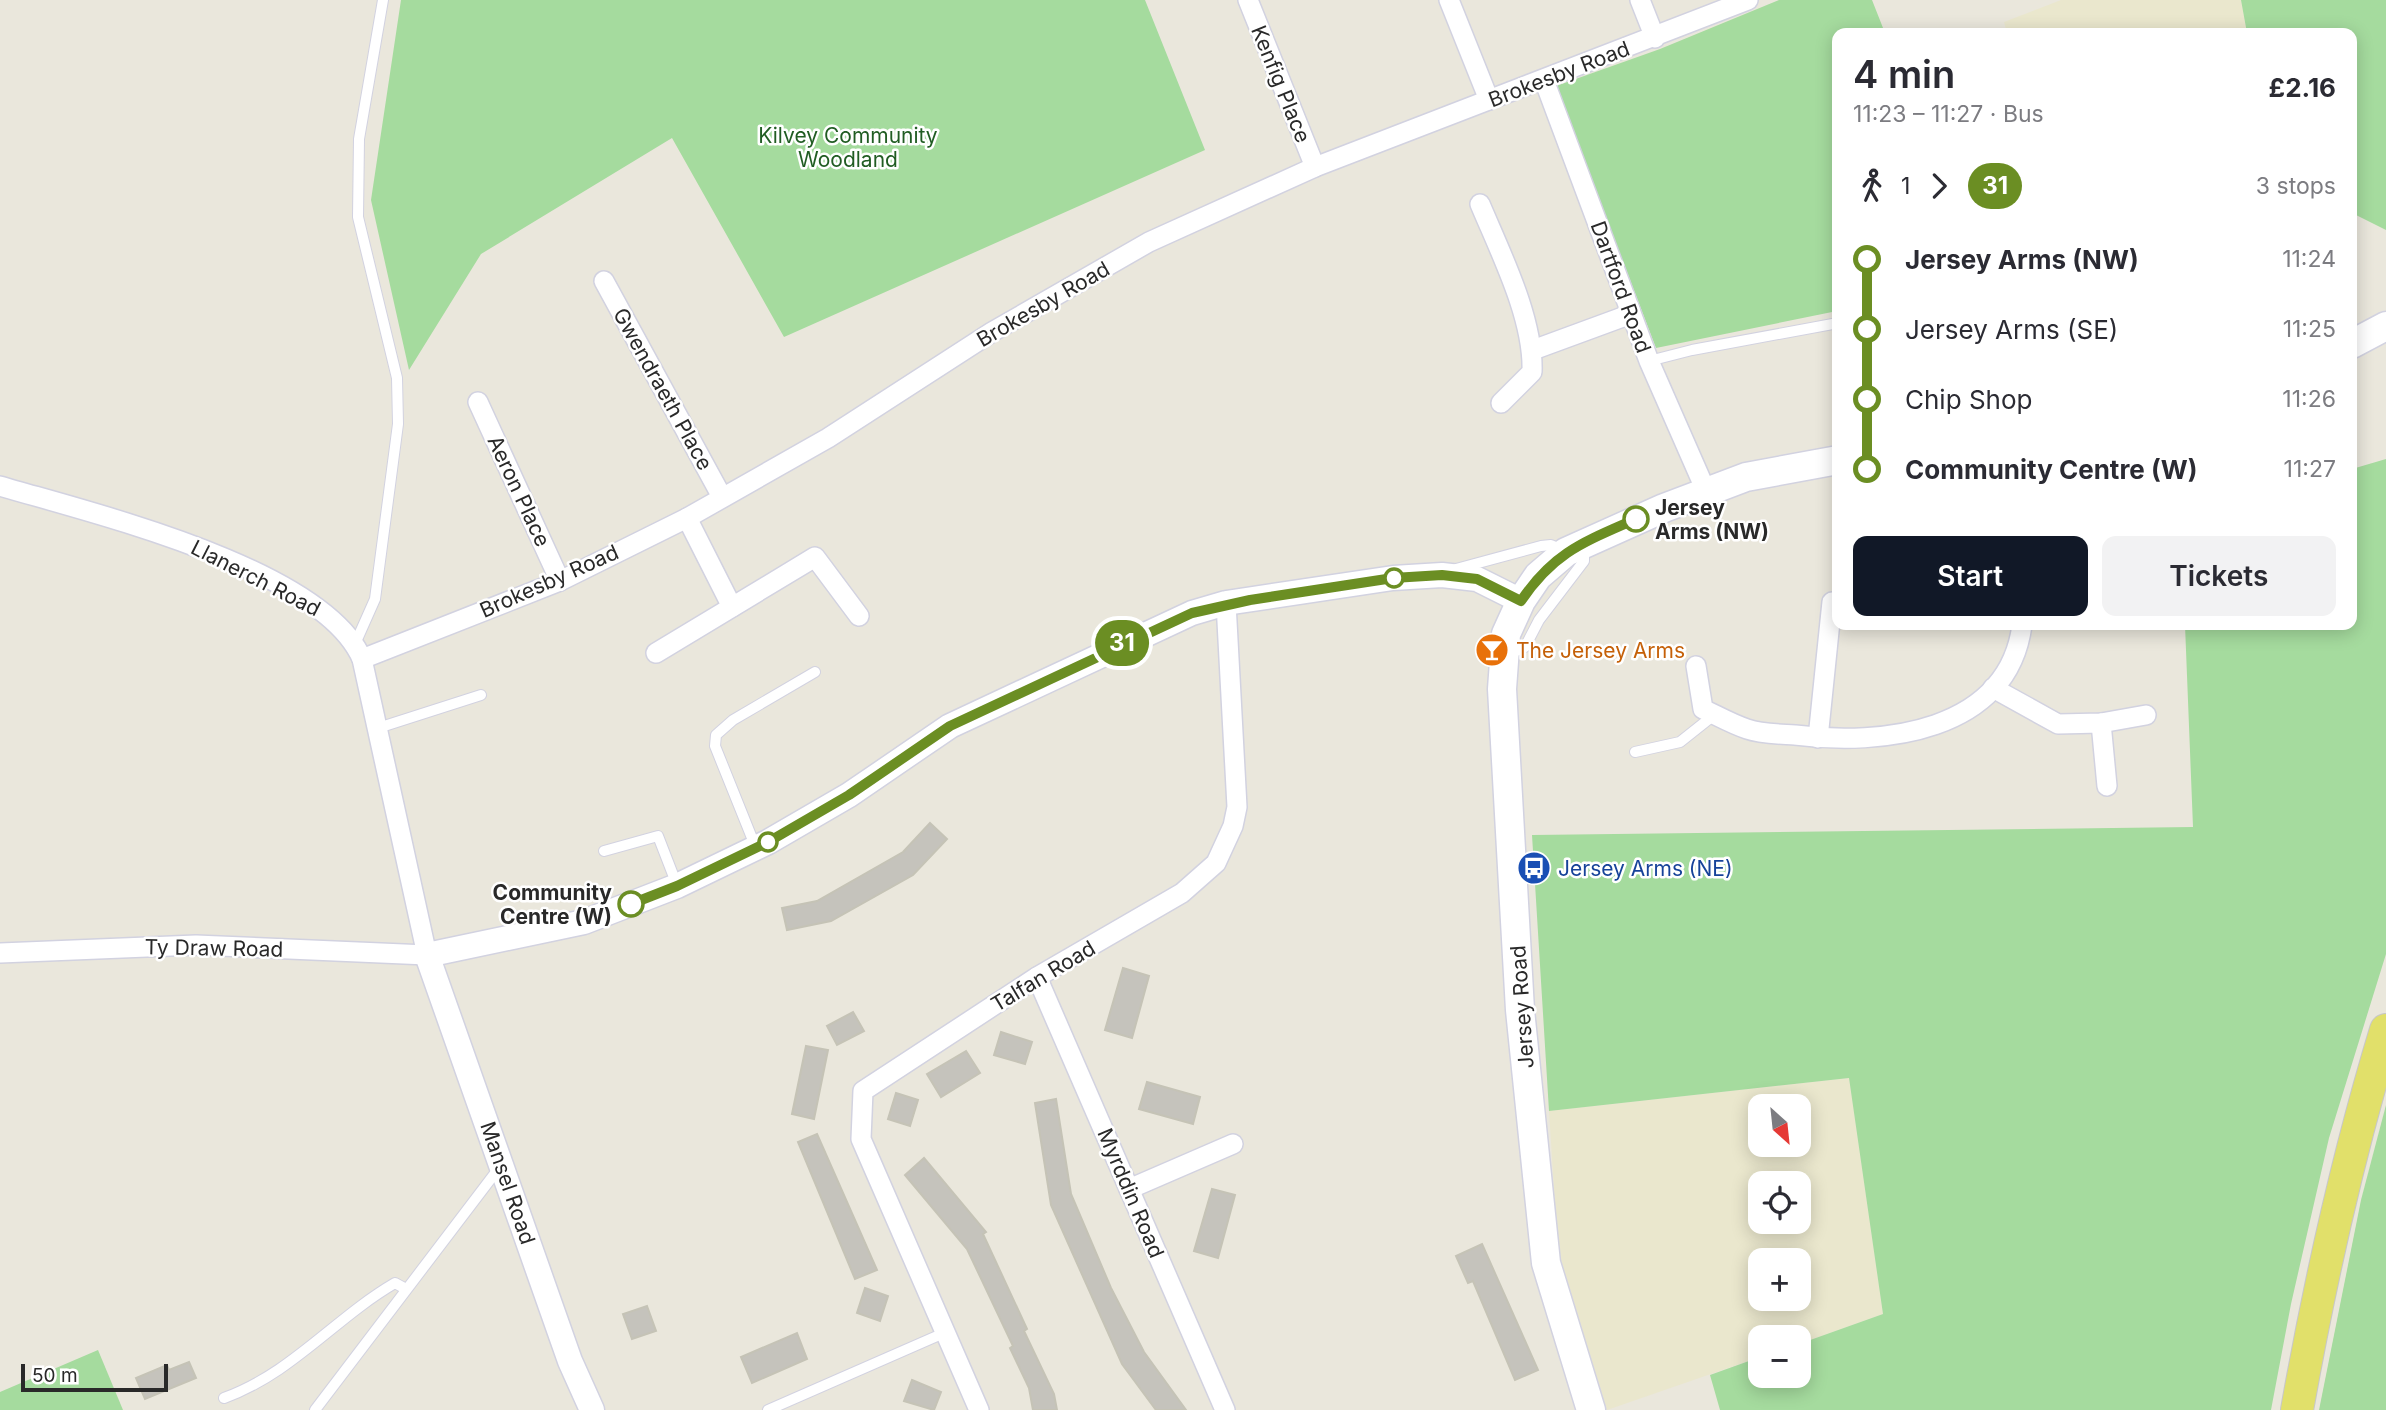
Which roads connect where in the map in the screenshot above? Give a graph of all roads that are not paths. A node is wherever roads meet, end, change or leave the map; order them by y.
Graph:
1 (383, 0) edge
2 (1248, 0) edge
3 (1449, 0) edge
4 (1640, 0) edge
5 (1748, 0) edge
6 (1655, 38) junction
7 (1545, 80) junction
8 (1489, 100) junction
9 (1315, 167) junction
10 (1480, 204) dead end
11 (604, 281) dead end
12 (1631, 314) junction
13 (1832, 324) edge
14 (2386, 326) edge
15 (2357, 341) edge
16 (1533, 350) junction
17 (1649, 362) junction
18 (478, 402) dead end
19 (1501, 403) dead end
20 (1832, 461) edge
21 (0, 486) edge
22 (1706, 491) junction
23 (722, 497) junction
24 (687, 518) junction
25 (1575, 548) junction
26 (1442, 575) junction
27 (560, 581) junction
28 (1521, 601) junction
29 (1832, 602) dead end
30 (1226, 603) junction
31 (732, 607) junction
32 (859, 616) dead end
33 (2021, 630) edge
34 (359, 652) junction
35 (656, 653) dead end
36 (1502, 657) junction
37 (1696, 666) dead end
38 (815, 672) dead end
39 (1993, 688) junction
40 (481, 695) dead end
41 (1715, 714) junction
42 (2146, 715) dead end
43 (2102, 723) junction
44 (377, 728) junction
45 (1818, 738) junction
46 (1635, 752) dead end
47 (2107, 786) dead end
48 (757, 848) junction
49 (604, 851) dead end
50 (677, 886) junction
51 (0, 953) edge
52 (427, 955) junction
53 (1037, 977) junction
54 (2386, 1030) edge
55 (1233, 1144) dead end
56 (501, 1165) junction
57 (1129, 1189) junction
58 (406, 1289) junction
59 (944, 1333) junction
60 (224, 1398) dead end
61 (315, 1410) edge
62 (592, 1410) edge
63 (768, 1410) edge
64 (979, 1410) edge
65 (1225, 1410) edge
66 (1591, 1410) edge
67 (2297, 1410) edge

1 - 34 lane
2 - 9 street, Kenfig Place
3 - 8 street
4 - 6 street
5 - 6 street, Brokesby Road
6 - 7 street, Brokesby Road
7 - 8 street, Brokesby Road
7 - 12 street, Dartford Road
8 - 9 street, Brokesby Road
9 - 23 street, Brokesby Road
10 - 16 street
11 - 23 street, Gwendraeth Place
12 - 16 street
12 - 17 street, Dartford Road
13 - 17 lane
14 - 15 main road
16 - 19 street
17 - 22 street, Dartford Road
18 - 27 street, Aeron Place
20 - 22 main road, Jersey Road
21 - 34 street, Llanerch Road
22 - 25 main road, Jersey Road
23 - 24 street, Brokesby Road
24 - 27 street, Brokesby Road
24 - 31 street
25 - 26 lane
25 - 28 main road, Jersey Road
25 - 36 lane
26 - 28 street
26 - 30 street
27 - 34 street, Brokesby Road
28 - 36 main road, Jersey Road
29 - 45 street
30 - 48 street
30 - 53 street, Talfan Road
31 - 32 street
31 - 35 street
33 - 39 street
34 - 44 street
36 - 66 main road, Jersey Road
37 - 41 street
38 - 48 lane
39 - 43 street
39 - 45 street
40 - 44 lane
41 - 45 street
41 - 46 lane
42 - 43 street
43 - 47 street
44 - 52 street
48 - 50 street
49 - 50 lane
50 - 52 street
51 - 52 street, Ty Draw Road
52 - 56 street, Mansel Road
53 - 57 street, Myrddin Road
53 - 59 street, Talfan Road
54 - 67 main road
55 - 57 street
56 - 58 lane
56 - 62 street, Mansel Road
57 - 65 street, Myrddin Road
58 - 60 lane
58 - 61 lane
59 - 63 lane
59 - 64 street

